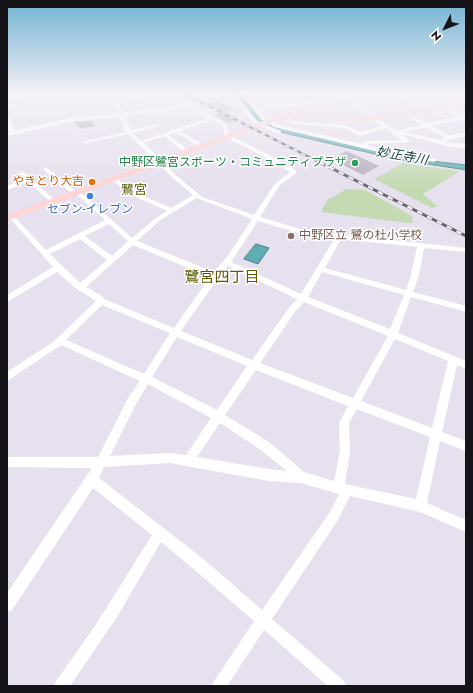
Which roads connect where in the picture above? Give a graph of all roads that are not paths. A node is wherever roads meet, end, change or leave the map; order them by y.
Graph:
1 (51, 124) edge
2 (125, 124) edge
3 (196, 124) edge
4 (224, 124) edge
5 (259, 124) edge
6 (265, 124) edge
7 (269, 124) edge
8 (308, 124) edge
9 (430, 124) edge
10 (426, 125) junction
11 (157, 126) dead end
12 (387, 126) joint
13 (346, 127) joint
14 (129, 132) junction
15 (177, 132) junction
16 (398, 132) junction
17 (10, 134) edge
18 (466, 134) edge
19 (166, 135) junction
20 (227, 136) junction
21 (450, 138) junction
22 (407, 141) junction
23 (436, 141) junction
24 (84, 143) dead end
25 (140, 143) junction
26 (201, 146) junction
27 (466, 146) edge
28 (366, 148) junction
29 (466, 151) edge
30 (187, 152) junction
31 (382, 157) dead end
32 (434, 160) dead end
33 (160, 162) junction
34 (46, 169) dead end
35 (22, 173) dead end
36 (29, 178) junction
37 (114, 179) junction
38 (7, 188) edge
39 (77, 192) junction
40 (196, 196) junction
41 (53, 201) junction
42 (170, 210) junction
43 (9, 217) edge
44 (256, 218) junction
45 (109, 221) junction
46 (80, 236) junction
47 (338, 237) junction
48 (133, 242) junction
49 (421, 245) junction
50 (466, 250) edge
51 (45, 254) junction
52 (113, 260) junction
53 (227, 263) junction
54 (58, 268) junction
55 (320, 270) junction
56 (215, 276) junction
57 (81, 287) junction
58 (407, 293) junction
59 (304, 298) junction
60 (7, 299) edge
61 (101, 301) junction
62 (466, 309) edge
63 (176, 331) junction
64 (393, 333) junction
65 (60, 341) junction
66 (453, 361) junction
67 (254, 365) junction
68 (466, 365) edge
69 (7, 377) edge
70 (145, 378) junction
71 (355, 403) junction
72 (218, 416) junction
73 (436, 434) junction
74 (466, 446) edge
75 (189, 460) junction
76 (102, 461) junction
77 (7, 462) edge
78 (301, 477) junction
79 (92, 480) junction
80 (343, 489) junction
81 (420, 506) junction
82 (466, 526) edge
83 (159, 534) junction
84 (7, 605) edge
85 (263, 618) junction
86 (61, 686) edge
87 (218, 686) edge
88 (338, 686) edge

1 - 17 street
2 - 14 street
3 - 15 street
4 - 20 street
5 - 20 main road
6 - 31 street
7 - 28 street
8 - 13 street
9 - 10 street
10 - 16 street
10 - 21 street
11 - 14 street
12 - 13 street
12 - 16 street
14 - 24 street
14 - 25 street
15 - 19 street
15 - 26 street
16 - 22 street
16 - 23 street
18 - 21 street
19 - 25 street
19 - 30 street
20 - 26 main road
20 - 44 street
21 - 23 street
22 - 28 street
22 - 29 street
23 - 27 street
25 - 33 street
26 - 30 main road
28 - 32 street
30 - 33 main road
33 - 37 main road
33 - 40 street
34 - 39 street
35 - 36 street
36 - 38 street
36 - 41 street
37 - 39 main road
37 - 42 street
39 - 41 main road
39 - 45 street
40 - 42 street
40 - 44 street
41 - 43 main road
42 - 48 street
43 - 51 street
44 - 47 street
44 - 53 street
45 - 46 street
45 - 48 street
46 - 51 street
46 - 52 street
47 - 49 street
47 - 55 street
48 - 52 street
48 - 56 street
49 - 50 street
49 - 58 street
51 - 54 street
52 - 57 street
53 - 56 street
53 - 59 street
54 - 57 street
54 - 60 street
55 - 58 street
55 - 59 street
56 - 63 street
57 - 61 street
58 - 62 street
58 - 64 street
59 - 64 street
59 - 67 street
61 - 63 street
61 - 65 street
63 - 67 street
63 - 70 street
64 - 66 street
64 - 71 street
65 - 69 street
65 - 70 street
66 - 68 street
66 - 73 street
67 - 71 street
67 - 72 street
70 - 72 street
70 - 76 street
71 - 73 street
71 - 80 street
72 - 75 street
72 - 78 street
73 - 74 street
73 - 81 street
75 - 76 street
75 - 78 street
76 - 77 street
76 - 79 street
78 - 80 street
79 - 83 street
79 - 84 street
80 - 81 street
80 - 85 street
81 - 82 street
83 - 85 street
83 - 86 street
85 - 87 street
85 - 88 street

